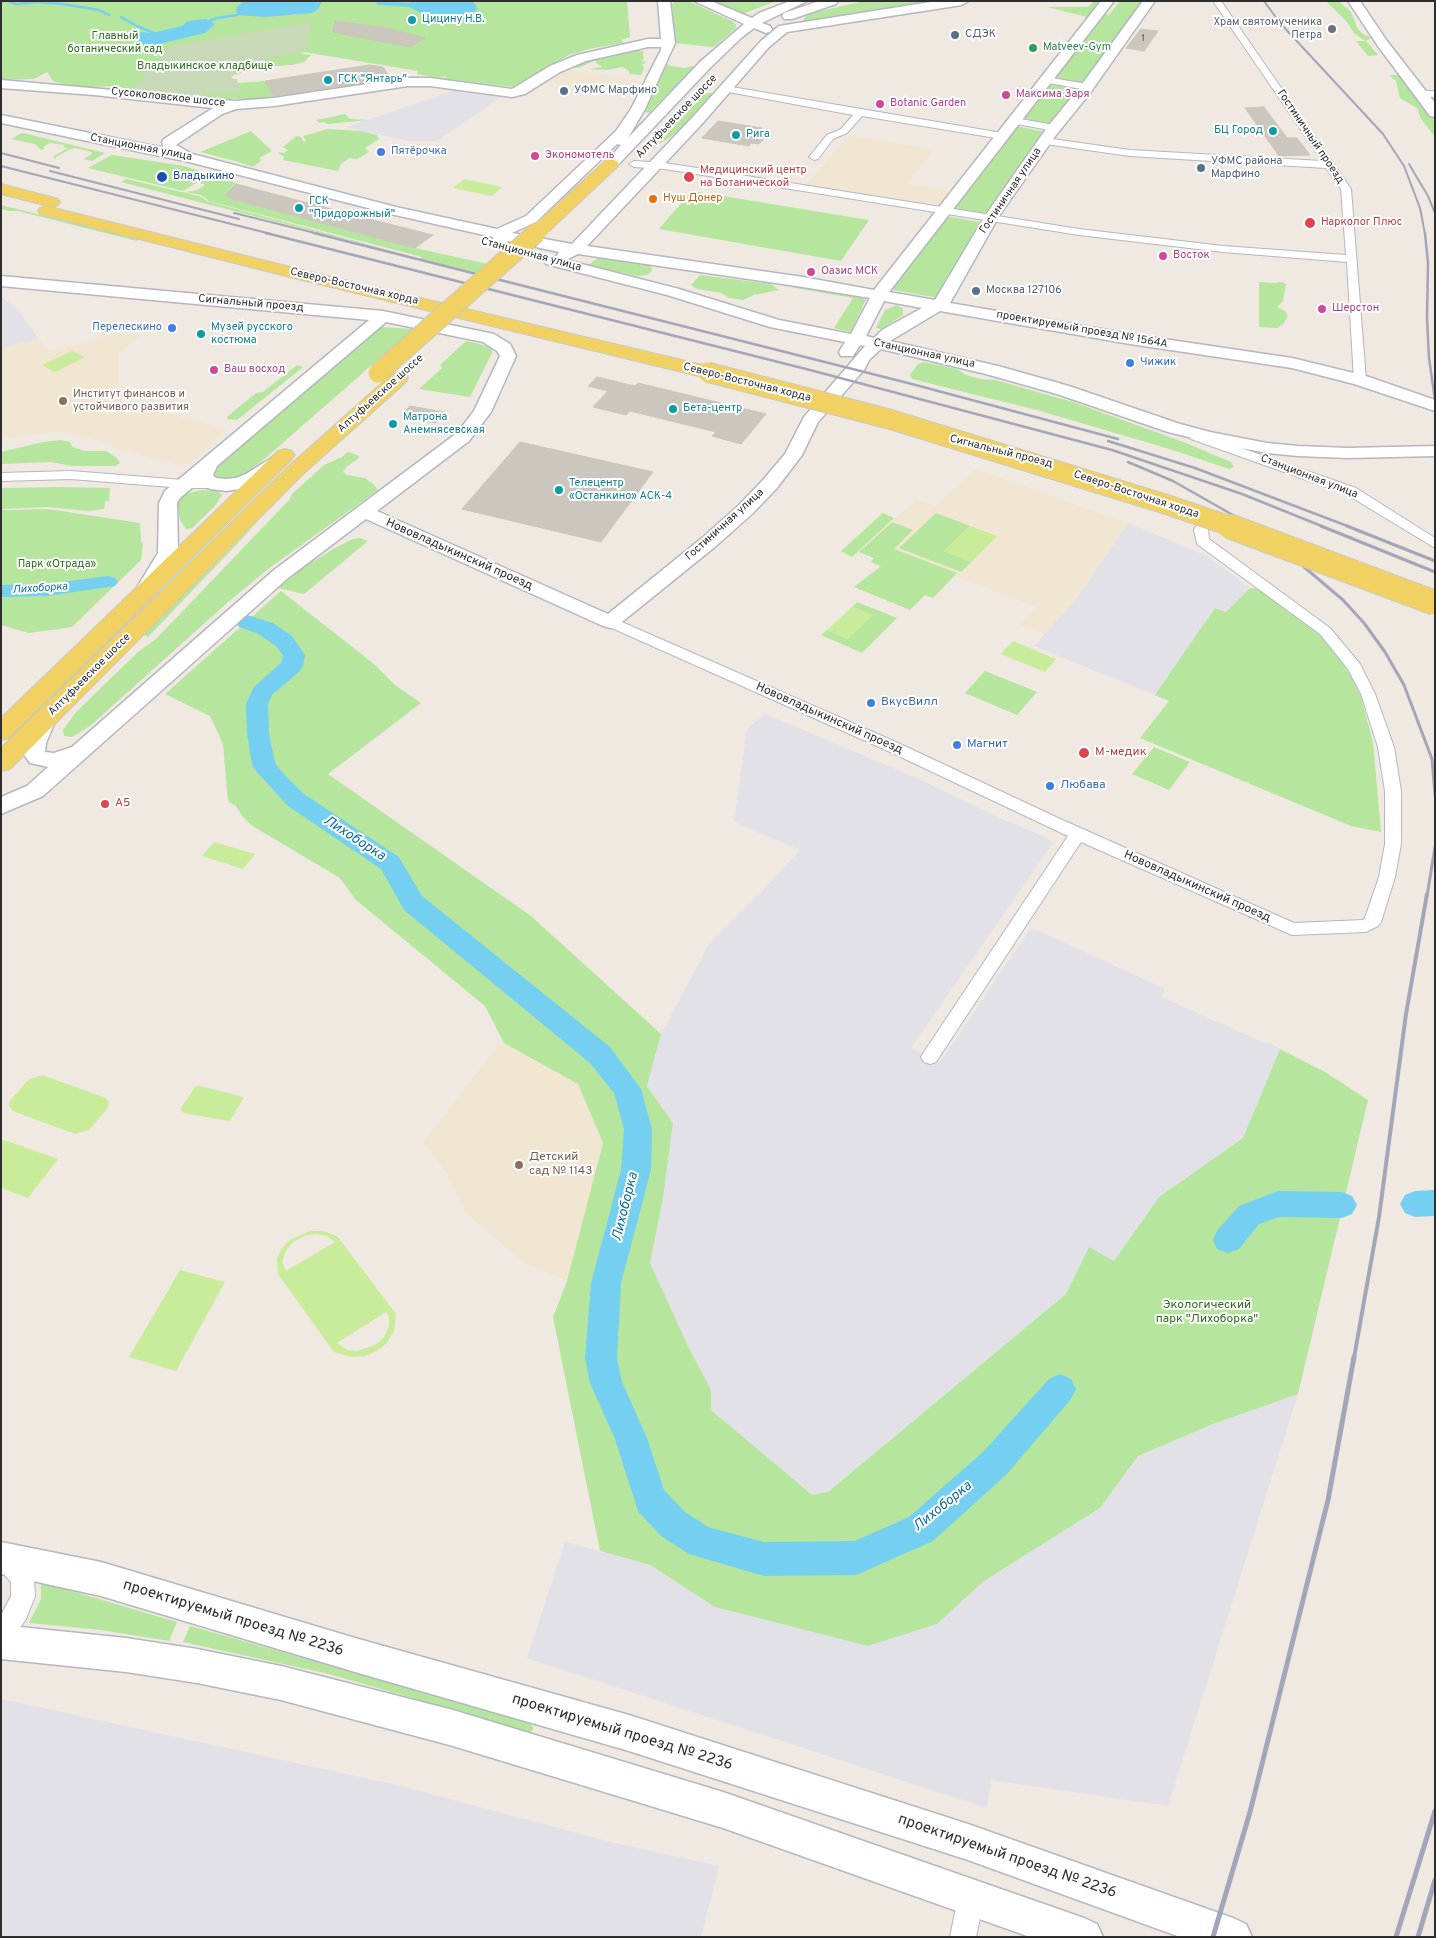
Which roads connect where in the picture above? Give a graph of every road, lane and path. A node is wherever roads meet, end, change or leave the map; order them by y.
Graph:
1 (700, 1) edge
2 (801, 1) edge
3 (832, 1) edge
4 (962, 1) edge
5 (1108, 1) edge
6 (1150, 1) edge
7 (1217, 1) edge
8 (1354, 1) edge
9 (667, 4) edge
10 (752, 24) junction
11 (766, 29) junction
12 (669, 43) junction
13 (765, 44) junction
14 (747, 45) dead end
15 (714, 77) dead end
16 (1046, 80) junction
17 (1, 84) edge
18 (1087, 87) junction
19 (723, 92) junction
20 (1420, 94) junction
21 (1435, 94) edge
22 (214, 108) junction
23 (860, 113) junction
24 (1435, 113) edge
25 (1, 119) edge
26 (1015, 121) junction
27 (1054, 128) junction
28 (642, 130) junction
29 (682, 136) junction
30 (1002, 136) junction
31 (621, 138) junction
32 (1045, 141) junction
33 (646, 149) dead end
34 (814, 157) dead end
35 (190, 158) junction
36 (617, 163) junction
37 (654, 165) junction
38 (1331, 165) junction
39 (1, 189) edge
40 (1, 200) edge
41 (49, 206) junction
42 (944, 211) junction
43 (991, 218) junction
44 (500, 242) junction
45 (575, 250) junction
46 (541, 259) junction
47 (1352, 259) junction
48 (644, 260) junction
49 (710, 269) junction
50 (613, 277) junction
51 (1, 281) edge
52 (879, 294) junction
53 (693, 298) junction
54 (901, 298) junction
55 (940, 305) junction
56 (872, 310) junction
57 (383, 316) junction
58 (901, 325) junction
59 (856, 339) junction
60 (877, 344) junction
61 (433, 347) dead end
62 (712, 368) junction
63 (396, 372) junction
64 (1360, 380) junction
65 (1435, 406) edge
66 (820, 409) junction
67 (1174, 428) junction
68 (1435, 451) edge
69 (277, 462) junction
70 (209, 463) junction
71 (1, 477) edge
72 (183, 484) junction
73 (218, 484) junction
74 (365, 512) junction
75 (1209, 514) junction
76 (1435, 544) edge
77 (144, 591) junction
78 (1435, 592) edge
79 (1435, 603) edge
80 (610, 622) junction
81 (45, 719) junction
82 (1, 732) edge
83 (82, 750) junction
84 (1, 763) edge
85 (1, 806) edge
86 (1078, 834) junction
87 (930, 1057) dead end
88 (2, 1558) edge
89 (1, 1630) edge
90 (1, 1642) edge
91 (971, 1898) junction
92 (963, 1937) edge
93 (1084, 1937) edge
94 (1233, 1937) edge

1 - 10 main road
2 - 10 main road, Алтуфьевское шоссе
3 - 11 main road
4 - 13 main road
5 - 16 main road, Гостиничная улица
6 - 18 main road, Гостиничная улица
7 - 38 street, Гостиничный проезд
8 - 20 main road
9 - 12 main road
10 - 11 main road
10 - 28 main road, Алтуфьевское шоссе
11 - 13 main road
11 - 14 main road
12 - 22 main road, Сусоколовское шоссе
12 - 31 main road
13 - 19 main road
15 - 19 main road
16 - 18 street
16 - 26 main road, Гостиничная улица
17 - 22 main road, Сусоколовское шоссе
18 - 27 main road, Гостиничная улица
19 - 23 street
19 - 29 main road
20 - 21 street
20 - 24 main road
22 - 35 main road, Сусоколовское шоссе
23 - 30 street
23 - 34 street
25 - 35 main road, Станционная улица
26 - 27 street
26 - 30 main road, Гостиничная улица
27 - 32 main road, Гостиничная улица
28 - 31 main road
28 - 36 main road, Алтуфьевское шоссе
29 - 36 main road
29 - 37 main road
30 - 42 main road, Гостиничная улица
31 - 36 main road
32 - 38 street
32 - 43 main road, Гостиничная улица
33 - 36 main road, Алтуфьевское шоссе
35 - 44 main road, Станционная улица
36 - 37 street
36 - 44 main road
36 - 61 main road, Алтуфьевское шоссе
36 - 63 main road, Алтуфьевское шоссе, bridge
37 - 42 street
37 - 45 main road
38 - 47 street, Гостиничный проезд
39 - 41 main road, Северо-Восточная хорда
40 - 41 main road, Северо-Восточная хорда
41 - 62 main road, Северо-Восточная хорда
42 - 43 street
42 - 52 main road, Гостиничная улица
43 - 47 street
43 - 55 main road, Гостиничная улица
44 - 45 main road, Станционная улица
44 - 46 main road, Станционная улица
45 - 46 main road
45 - 48 main road, Станционная улица
46 - 50 main road, Станционная улица
47 - 64 street, Гостиничный проезд
48 - 49 main road, Станционная улица
48 - 50 main road
49 - 52 main road, проектируемый проезд № 1564А
49 - 53 main road
50 - 53 main road, Станционная улица
51 - 57 main road, Сигнальный проезд
52 - 54 main road, проектируемый проезд № 1564А
52 - 56 main road, Гостиничная улица
53 - 59 main road, Станционная улица
54 - 55 main road, проектируемый проезд № 1564А
54 - 56 main road
54 - 58 main road
55 - 58 main road, Гостиничная улица
55 - 64 main road, проектируемый проезд № 1564А
56 - 59 main road, Гостиничная улица
57 - 70 main road
57 - 74 main road, Сигнальный проезд
58 - 60 main road, Гостиничная улица
59 - 60 main road, Станционная улица
59 - 66 main road, Гостиничная улица
60 - 66 main road, Гостиничная улица
60 - 67 main road, Станционная улица
62 - 78 main road, Северо-Восточная хорда
62 - 79 main road, Северо-Восточная хорда, bridge
63 - 69 main road, Алтуфьевское шоссе
63 - 81 main road, Алтуфьевское шоссе
64 - 65 main road, проектируемый проезд № 1564А
66 - 75 main road, Сигнальный проезд
66 - 80 main road, Гостиничная улица
67 - 68 main road
67 - 76 street, Станционная улица
69 - 73 main road
69 - 77 main road, Алтуфьевское шоссе
70 - 72 main road
70 - 73 main road
71 - 72 street
72 - 73 street
72 - 77 main road
74 - 80 main road, Нововладыкинский проезд
74 - 83 main road
75 - 78 main road, Сигнальный проезд
75 - 86 street, Нововладыкинский проезд
77 - 82 main road, Алтуфьевское шоссе
80 - 86 street, Нововладыкинский проезд
81 - 83 main road
81 - 84 main road, Алтуфьевское шоссе
83 - 85 main road
86 - 87 street
88 - 89 street
88 - 94 main road, проектируемый проезд № 2236
90 - 91 main road
91 - 92 street
91 - 93 main road

